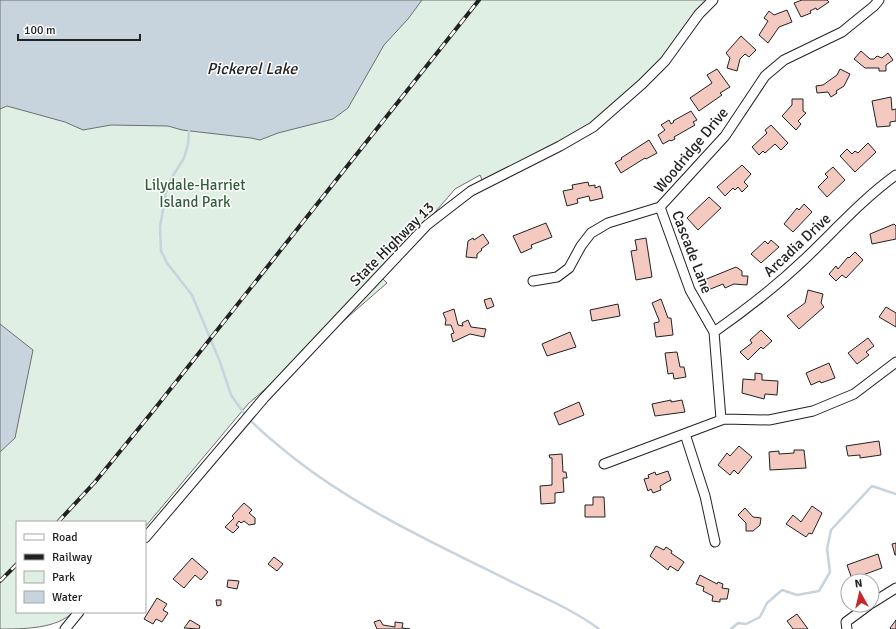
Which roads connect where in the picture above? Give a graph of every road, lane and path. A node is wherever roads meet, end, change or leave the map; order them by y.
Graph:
1 (713, 0) edge
2 (879, 0) edge
3 (896, 175) edge
4 (660, 207) junction
5 (533, 281) dead end
6 (714, 332) junction
7 (896, 362) edge
8 (724, 419) junction
9 (685, 434) junction
10 (604, 464) dead end
11 (146, 537) edge
12 (715, 542) dead end
13 (896, 588) edge
14 (880, 598) edge
15 (78, 613) edge
16 (858, 613) edge
17 (65, 629) edge
18 (847, 629) edge

1 - 11 street, State Highway 13
2 - 4 street, Woodridge Drive
3 - 6 street, Arcadia Drive
4 - 5 street, Woodridge Drive
4 - 6 street, Cascade Lane
6 - 8 street, Cascade Lane
7 - 8 street
8 - 9 street
9 - 10 street
9 - 12 street
13 - 14 street
15 - 17 street
16 - 18 street

